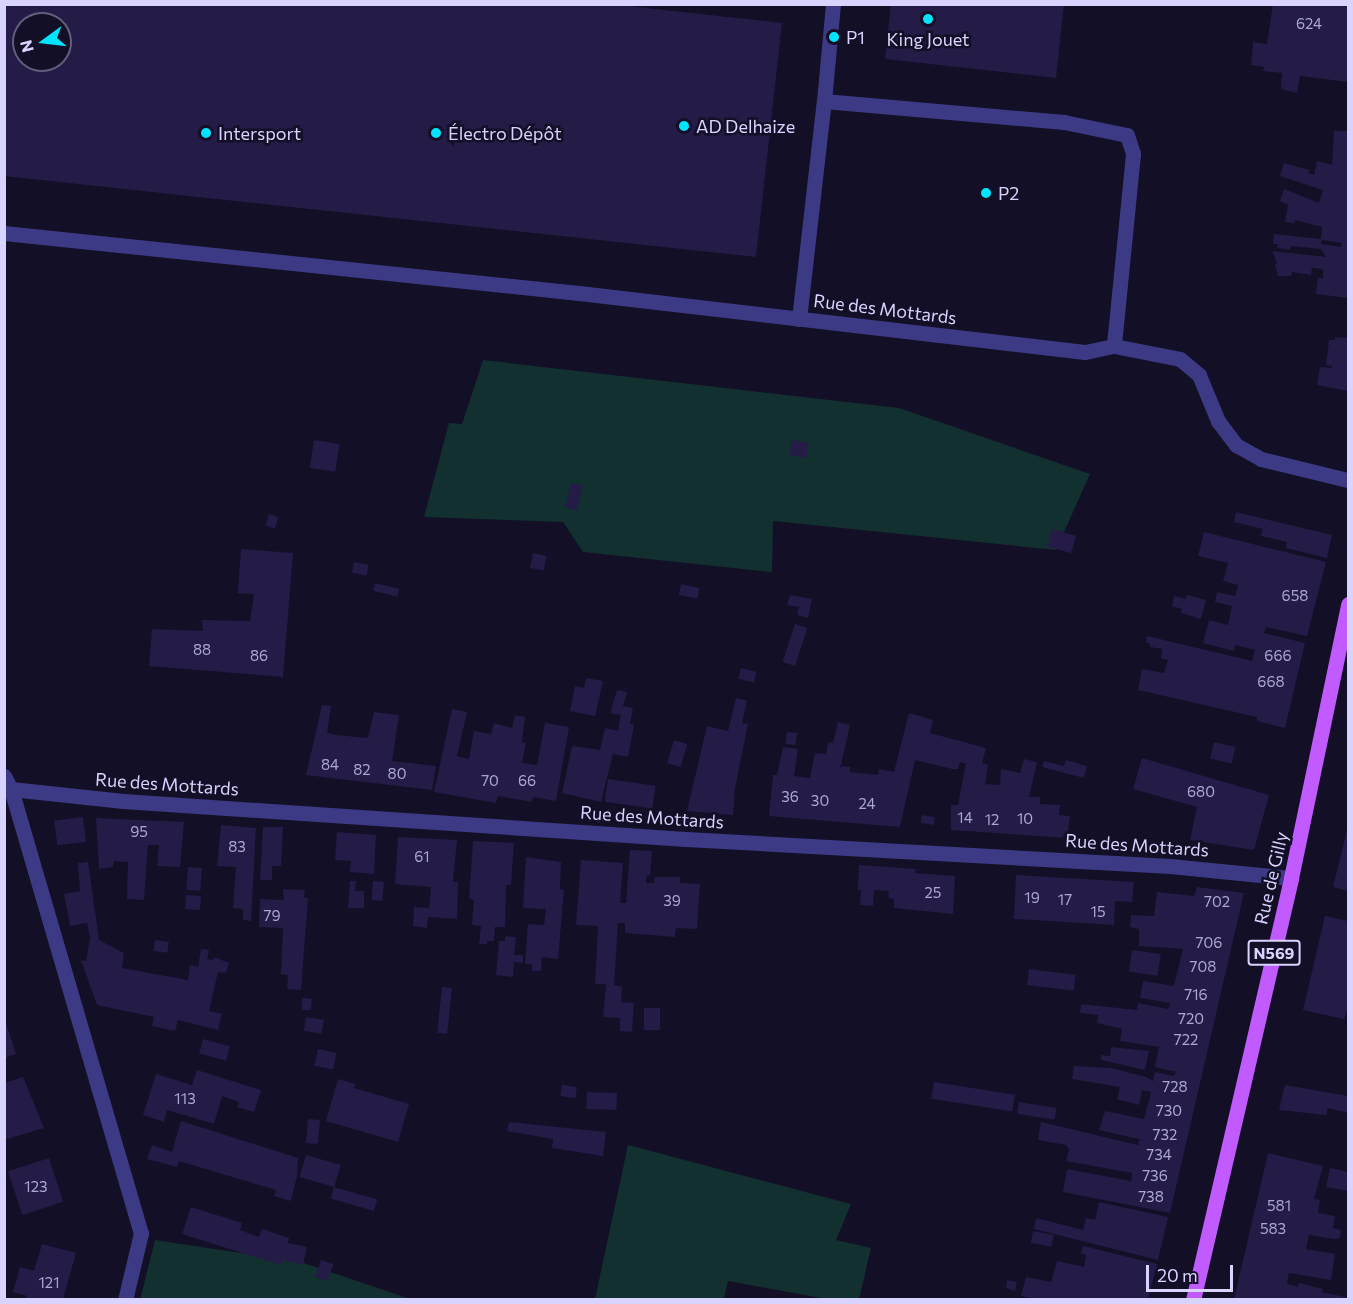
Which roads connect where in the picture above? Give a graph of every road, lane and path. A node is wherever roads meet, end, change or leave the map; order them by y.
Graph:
1 (833, 4) edge
2 (824, 101) junction
3 (4, 233) edge
4 (799, 319) junction
5 (1114, 346) junction
6 (1348, 480) edge
7 (1348, 604) edge
8 (8, 783) edge
9 (1291, 878) junction
10 (124, 1299) edge
11 (1193, 1299) edge

1 - 2 street, Rue des Mottards
2 - 4 street, Rue des Mottards
2 - 5 street
3 - 4 street
4 - 5 street, Rue des Mottards
5 - 6 street, Rue des Mottards
7 - 9 main road, Rue de Gilly / N569
8 - 9 street, Rue des Mottards
8 - 10 street, Rue des Mottards
9 - 11 main road, Rue de Gilly / N569

